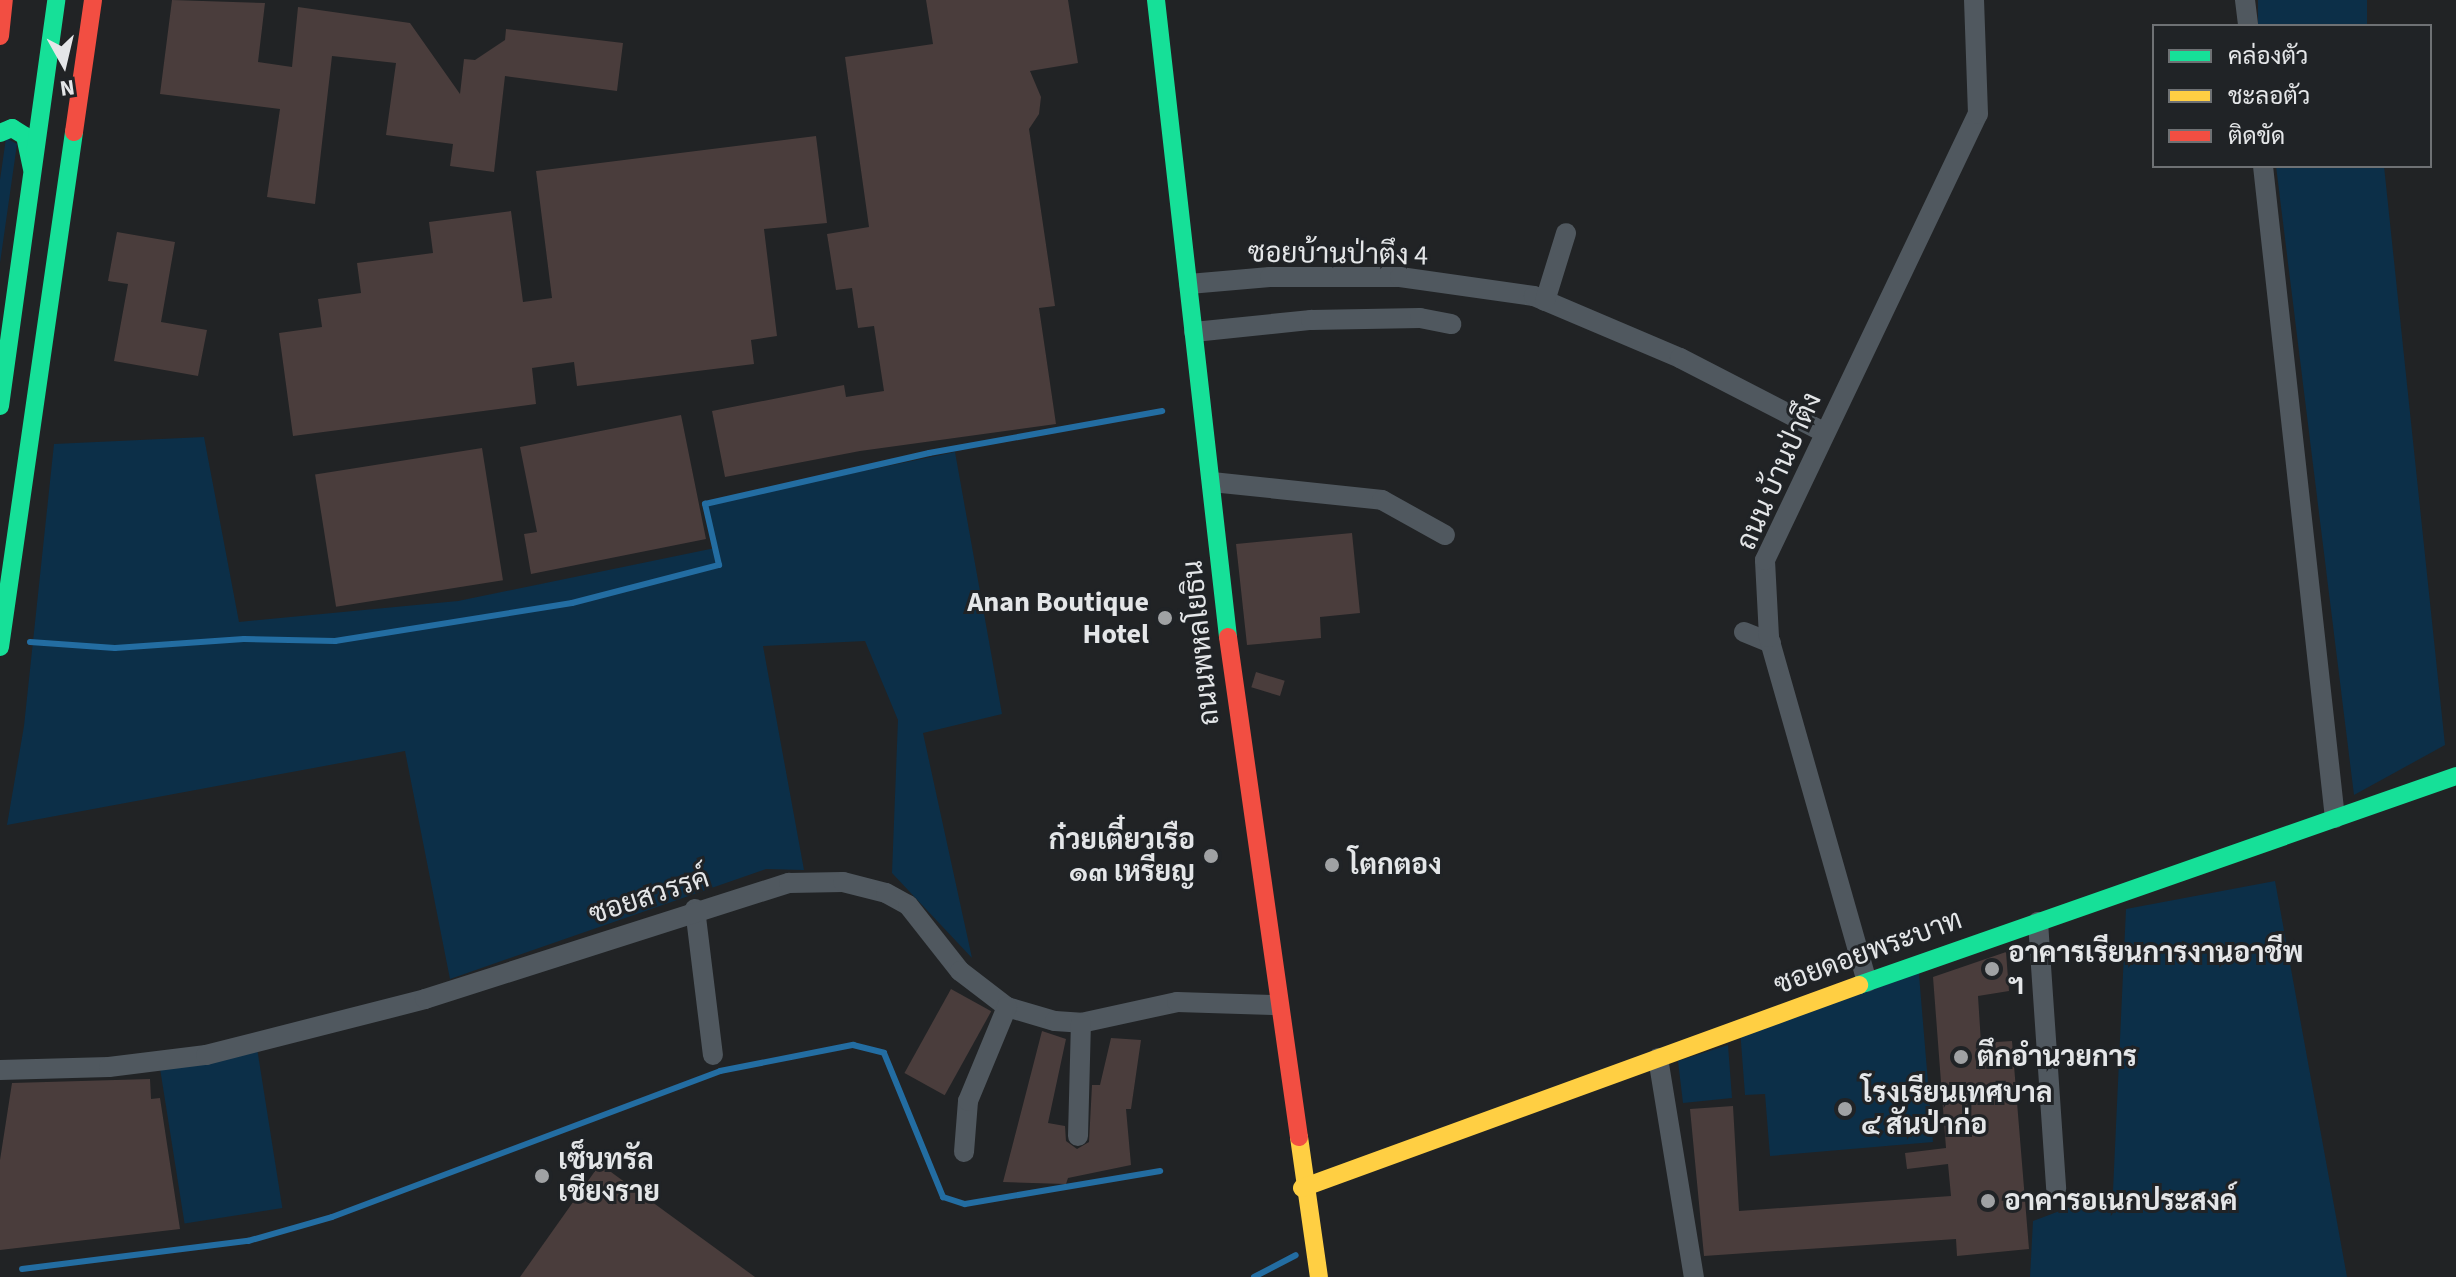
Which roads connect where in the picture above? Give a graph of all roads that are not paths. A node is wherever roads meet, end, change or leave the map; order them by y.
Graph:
1 (4, 0) edge
2 (56, 0) edge
3 (93, 0) edge
4 (1156, 0) edge
5 (1974, 0) edge
6 (2245, 0) edge
7 (2248, 24) edge
8 (0, 36) edge
9 (0, 133) edge
10 (2263, 168) edge
11 (33, 172) junction
12 (1566, 233) dead end
13 (1189, 284) junction
14 (1540, 299) junction
15 (1451, 324) dead end
16 (1194, 332) junction
17 (0, 406) edge
18 (1825, 433) junction
19 (1212, 482) junction
20 (1445, 535) dead end
21 (1744, 632) dead end
22 (1771, 643) junction
23 (0, 647) edge
24 (2456, 776) edge
25 (2335, 818) junction
26 (695, 909) junction
27 (2038, 922) junction
28 (1867, 982) junction
29 (1275, 1005) junction
30 (1007, 1007) junction
31 (1081, 1023) junction
32 (713, 1055) dead end
33 (1658, 1058) junction
34 (0, 1070) edge
35 (1078, 1136) dead end
36 (964, 1152) dead end
37 (1302, 1188) junction
38 (2056, 1188) dead end
39 (1319, 1277) edge
40 (1694, 1277) edge

1 - 8 main road
2 - 11 main road
3 - 23 main road
4 - 13 main road, ถนนพหลโยธิน
5 - 18 street, ถนน บ้านป่าตึง
6 - 7 street
9 - 11 main road
10 - 25 street
11 - 17 main road
12 - 14 street
13 - 14 street, ซอยบ้านป่าตึง 4
13 - 16 main road, ถนนพหลโยธิน
14 - 18 street, ซอยบ้านป่าตึง 4
15 - 16 street
16 - 19 main road, ถนนพหลโยธิน
18 - 22 street, ถนน บ้านป่าตึง
19 - 20 street
19 - 29 main road, ถนนพหลโยธิน
21 - 22 street
22 - 28 street, ถนน บ้านป่าตึง
24 - 25 main road, ซอยดอยพระบาท
25 - 27 main road, ซอยดอยพระบาท
26 - 30 street, ซอยสวรรค์
26 - 32 street
26 - 34 street, ซอยสวรรค์
27 - 28 main road, ซอยดอยพระบาท
27 - 38 street
28 - 33 main road, ซอยดอยพระบาท
29 - 31 street, ซอยสวรรค์
29 - 37 main road, ถนนพหลโยธิน
30 - 31 street, ซอยสวรรค์
30 - 36 street
31 - 35 street
33 - 37 main road, ซอยดอยพระบาท
33 - 40 street
37 - 39 main road, ถนนพหลโยธิน

